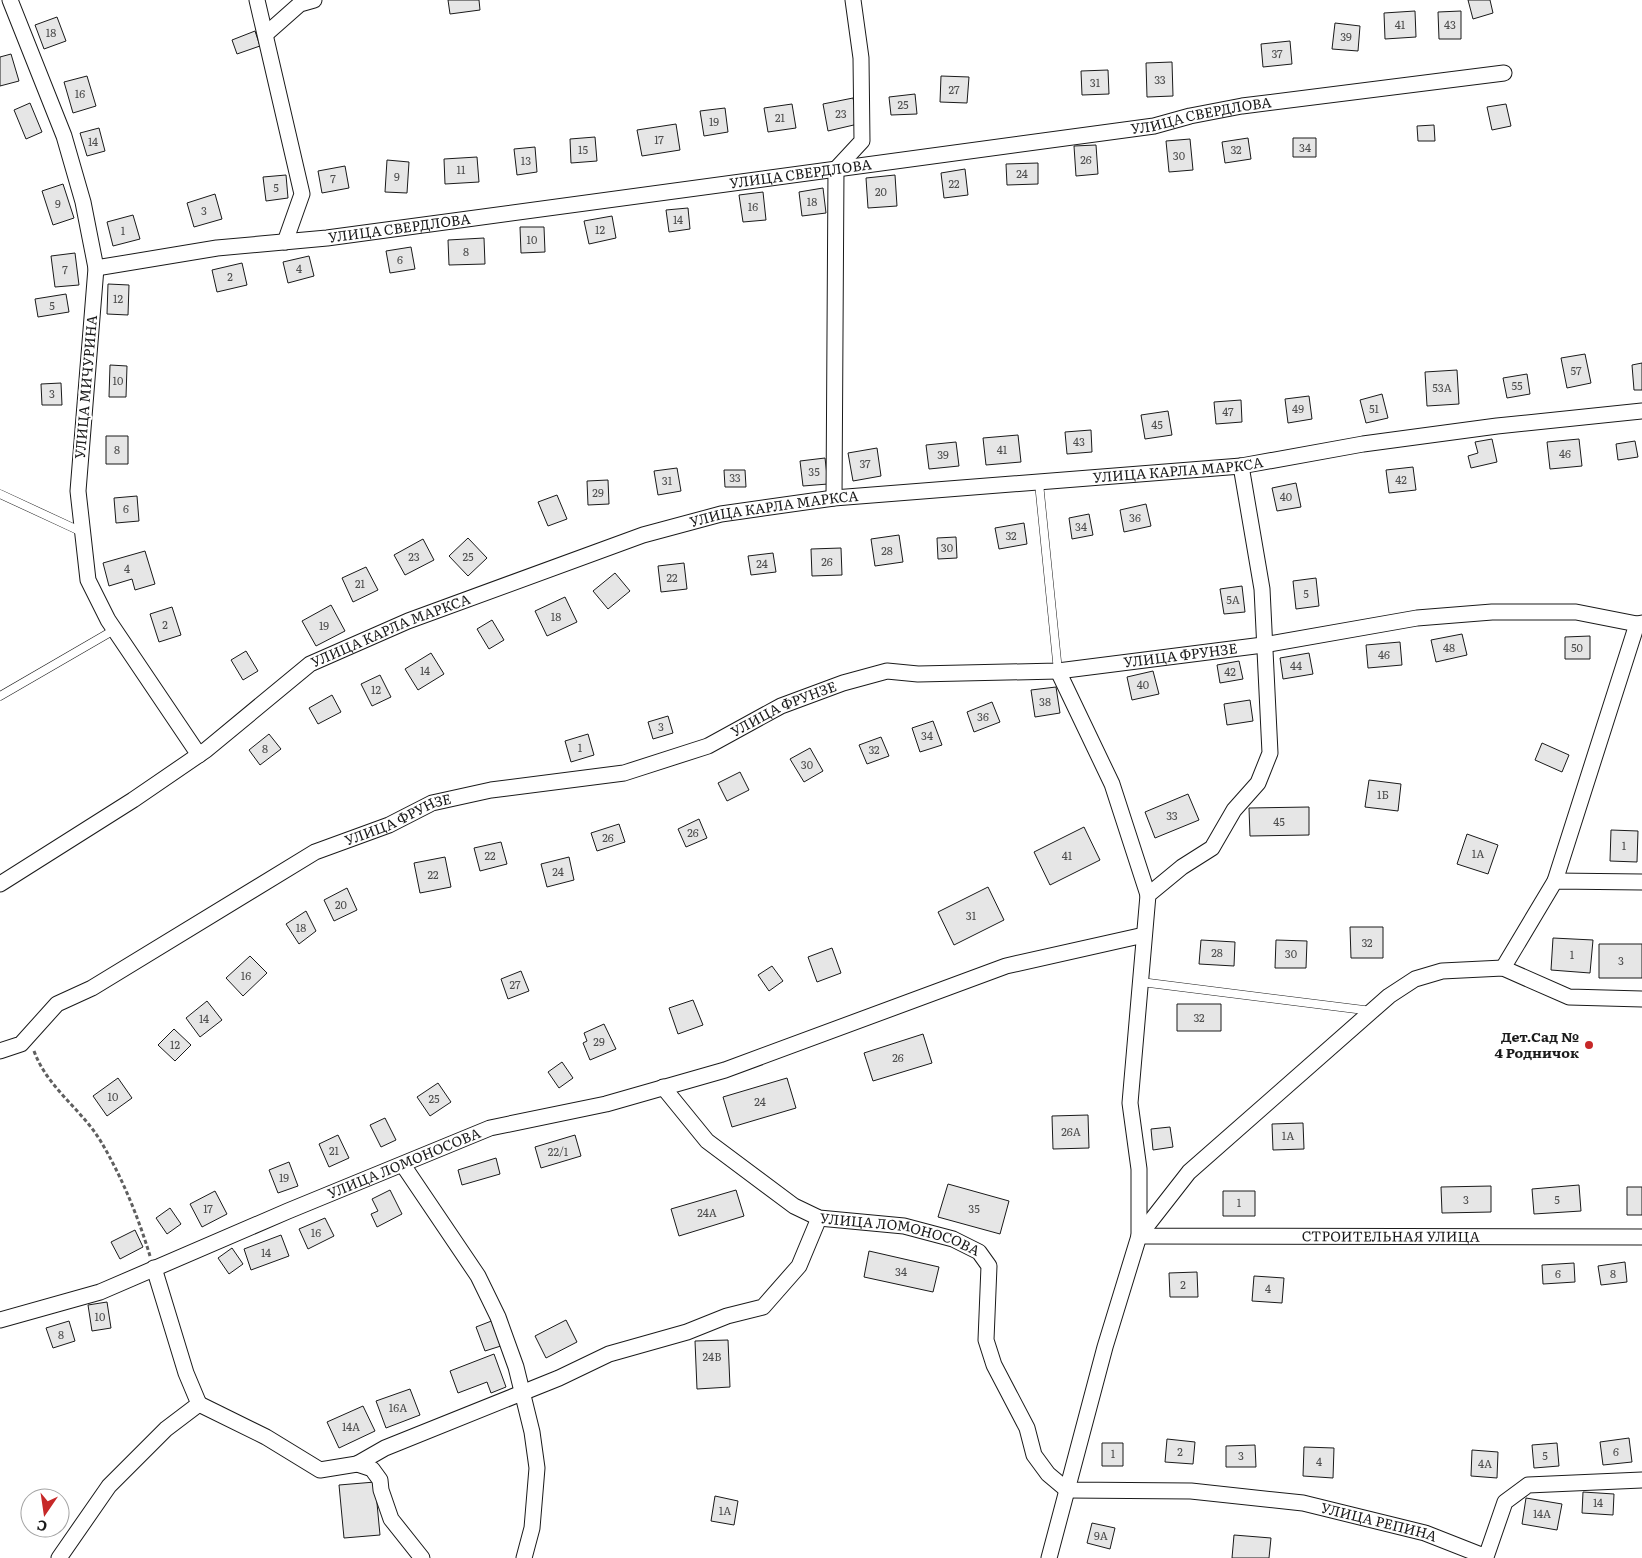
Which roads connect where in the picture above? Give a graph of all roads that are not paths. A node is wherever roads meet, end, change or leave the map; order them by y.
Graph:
1 (10, 0) edge
2 (257, 0) edge
3 (314, 0) edge
4 (853, 0) edge
5 (266, 34) junction
6 (1504, 73) dead end
7 (836, 169) junction
8 (285, 242) junction
9 (96, 268) junction
10 (1642, 411) edge
11 (1241, 466) junction
12 (1039, 483) junction
13 (0, 494) edge
14 (834, 498) junction
15 (82, 532) junction
16 (1640, 624) edge
17 (114, 630) junction
18 (1263, 645) junction
19 (1058, 672) junction
20 (0, 696) edge
21 (199, 754) junction
22 (1558, 882) junction
23 (1642, 882) edge
24 (0, 884) edge
25 (1148, 896) junction
26 (1144, 935) junction
27 (1504, 968) junction
28 (1141, 982) junction
29 (1642, 999) edge
30 (1372, 1011) junction
31 (0, 1051) edge
32 (663, 1087) junction
33 (403, 1165) junction
34 (819, 1218) junction
35 (1139, 1236) junction
36 (1642, 1237) edge
37 (154, 1268) junction
38 (0, 1320) edge
39 (521, 1393) junction
40 (198, 1404) junction
41 (357, 1464) junction
42 (1642, 1480) edge
43 (1067, 1490) junction
44 (59, 1558) edge
45 (422, 1558) edge
46 (524, 1558) edge
47 (1049, 1558) edge

1 - 9 street, УЛИЦА МИЧУРИНА
2 - 5 street
3 - 5 street
4 - 7 street
5 - 8 street
6 - 7 street, УЛИЦА СВЕРДЛОВА
7 - 8 street, УЛИЦА СВЕРДЛОВА
7 - 14 street
8 - 9 street, УЛИЦА СВЕРДЛОВА
9 - 15 street, УЛИЦА МИЧУРИНА
10 - 11 street, УЛИЦА КАРЛА МАРКСА
11 - 12 street, УЛИЦА КАРЛА МАРКСА
11 - 18 street
12 - 14 street, УЛИЦА КАРЛА МАРКСА
12 - 19 lane
13 - 15 lane
14 - 21 street, УЛИЦА КАРЛА МАРКСА
15 - 17 street, УЛИЦА МИЧУРИНА
16 - 18 street, УЛИЦА ФРУНЗЕ
16 - 22 street
17 - 20 lane
17 - 21 street, УЛИЦА МИЧУРИНА
18 - 19 street, УЛИЦА ФРУНЗЕ
18 - 25 street
19 - 25 street
19 - 31 street, УЛИЦА ФРУНЗЕ
21 - 24 street, УЛИЦА КАРЛА МАРКСА
22 - 23 street
22 - 27 street
25 - 26 street
26 - 28 street
26 - 32 street, УЛИЦА ЛОМОНОСОВА
27 - 29 street
27 - 30 street
28 - 30 lane
28 - 35 street
30 - 35 street
32 - 33 street, УЛИЦА ЛОМОНОСОВА
32 - 34 street, УЛИЦА ЛОМОНОСОВА
33 - 37 street, УЛИЦА ЛОМОНОСОВА
33 - 39 street
34 - 39 street
34 - 43 street, УЛИЦА ЛОМОНОСОВА
35 - 36 street, СТРОИТЕЛЬНАЯ УЛИЦА
35 - 43 street
37 - 38 street, УЛИЦА ЛОМОНОСОВА
37 - 40 street
39 - 41 street
39 - 46 street
40 - 41 street
40 - 44 street
41 - 45 street
42 - 43 street, УЛИЦА РЕПИНА
43 - 47 street

